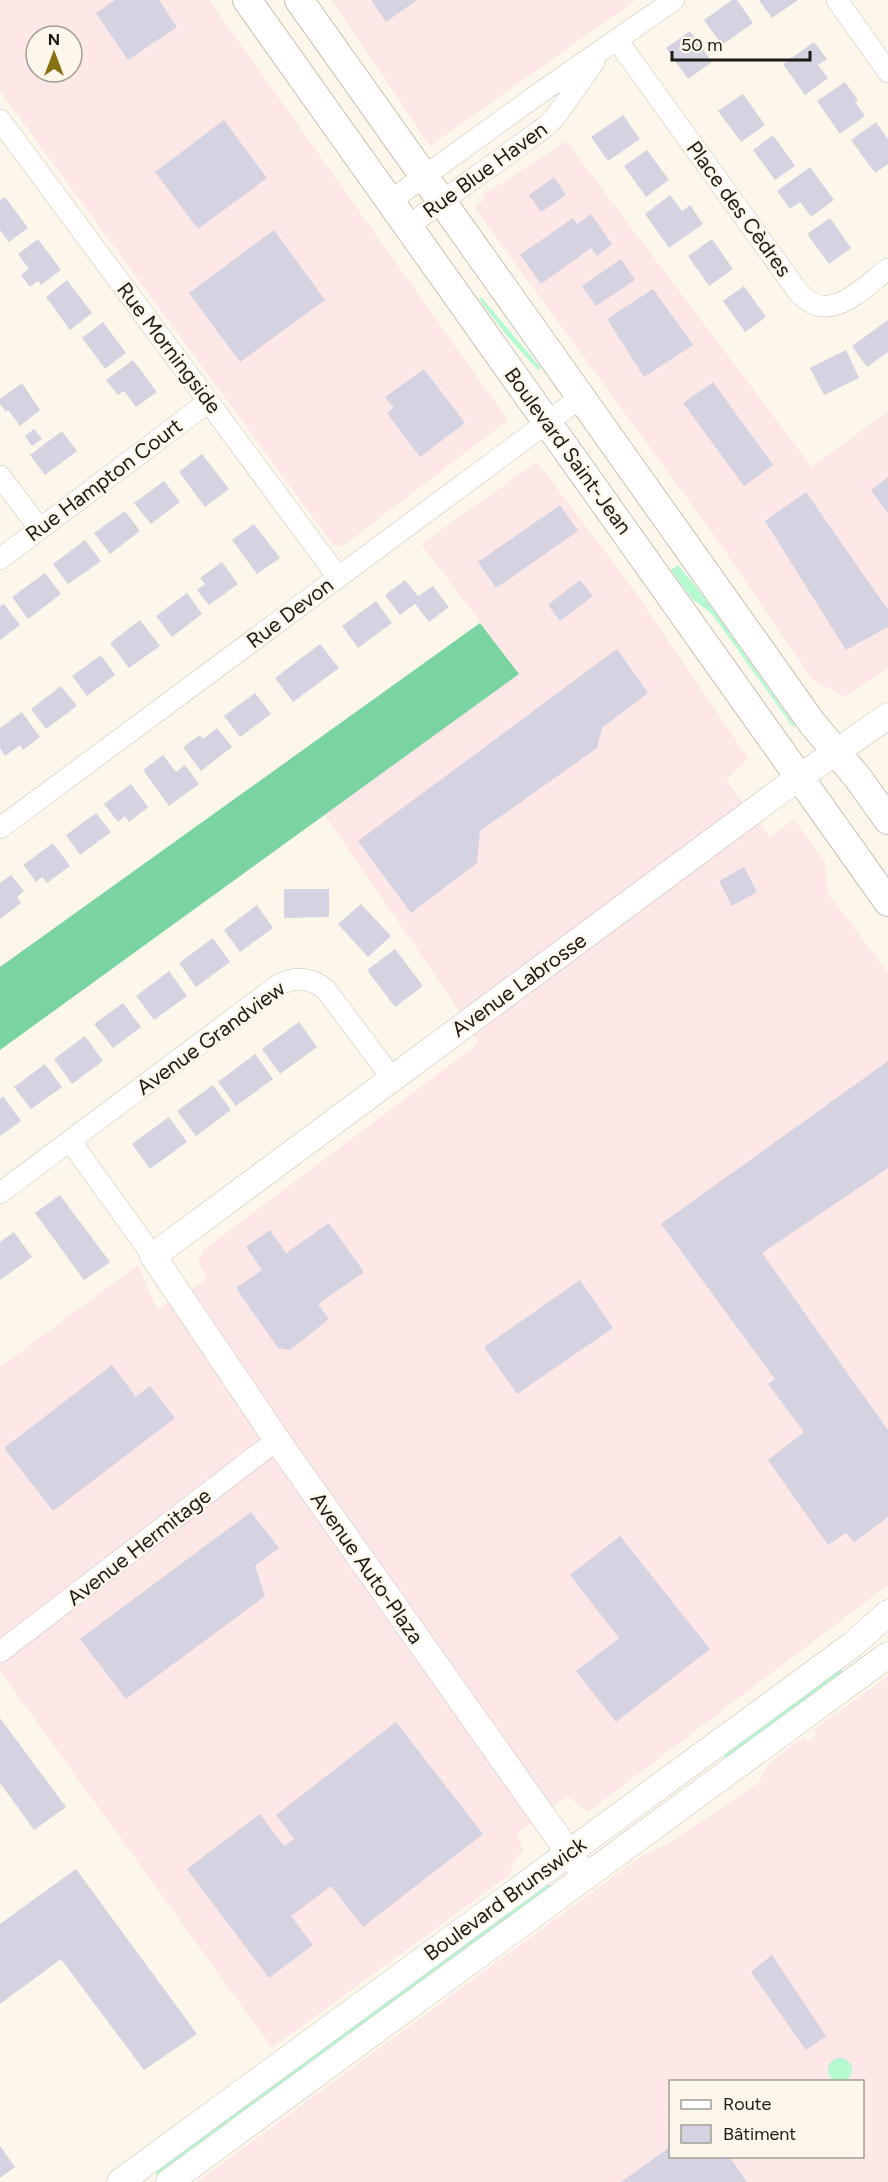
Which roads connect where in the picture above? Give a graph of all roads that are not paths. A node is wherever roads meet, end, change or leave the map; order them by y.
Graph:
1 (248, 0) edge
2 (299, 0) edge
3 (674, 0) edge
4 (837, 0) edge
5 (609, 46) junction
6 (888, 72) edge
7 (0, 120) edge
8 (423, 177) junction
9 (390, 201) junction
10 (441, 203) junction
11 (408, 226) junction
12 (888, 269) edge
13 (580, 398) junction
14 (208, 402) junction
15 (546, 422) junction
16 (0, 476) edge
17 (39, 529) junction
18 (0, 558) edge
19 (338, 577) junction
20 (888, 716) edge
21 (836, 752) junction
22 (800, 778) junction
23 (888, 820) edge
24 (0, 828) edge
25 (888, 902) edge
26 (392, 1078) junction
27 (71, 1142) junction
28 (0, 1193) edge
29 (153, 1256) junction
30 (277, 1440) junction
31 (888, 1613) edge
32 (0, 1652) edge
33 (888, 1655) edge
34 (569, 1853) junction
35 (586, 1877) junction
36 (120, 2182) edge
37 (168, 2182) edge

1 - 9 main road, Boulevard Saint-Jean
2 - 8 main road, Boulevard Saint-Jean
3 - 5 street, Rue Blue Haven
4 - 6 street
5 - 8 street, Rue Blue Haven
5 - 10 street, Rue Blue Haven
5 - 12 street, Place des Cèdres
7 - 14 street, Rue Morningside
8 - 9 street, Rue Blue Haven
8 - 10 main road, Boulevard Saint-Jean
9 - 11 main road, Boulevard Saint-Jean
10 - 11 street, Rue Blue Haven
10 - 13 main road, Boulevard Saint-Jean
11 - 15 main road, Boulevard Saint-Jean
13 - 15 street, Rue Devon
13 - 21 main road, Boulevard Saint-Jean
14 - 17 street, Rue Hampton Court
14 - 19 street, Rue Morningside
15 - 19 street, Rue Devon
15 - 22 main road, Boulevard Saint-Jean
16 - 17 street
17 - 18 street, Rue Hampton Court
19 - 24 street, Rue Devon
20 - 21 street, Avenue Labrosse
21 - 22 street, Avenue Labrosse
21 - 23 main road, Boulevard Saint-Jean
22 - 25 main road, Boulevard Saint-Jean
22 - 26 street, Avenue Labrosse
26 - 27 street, Avenue Grandview
26 - 29 street, Avenue Labrosse
27 - 28 street, Avenue Grandview
27 - 29 street
29 - 30 street, Avenue Auto-Plaza
30 - 32 street, Avenue Hermitage
30 - 34 street, Avenue Auto-Plaza
31 - 34 street, Boulevard Brunswick
33 - 35 street, Boulevard Brunswick
34 - 35 street, Avenue Auto-Plaza
34 - 36 street, Boulevard Brunswick
35 - 37 street, Boulevard Brunswick

